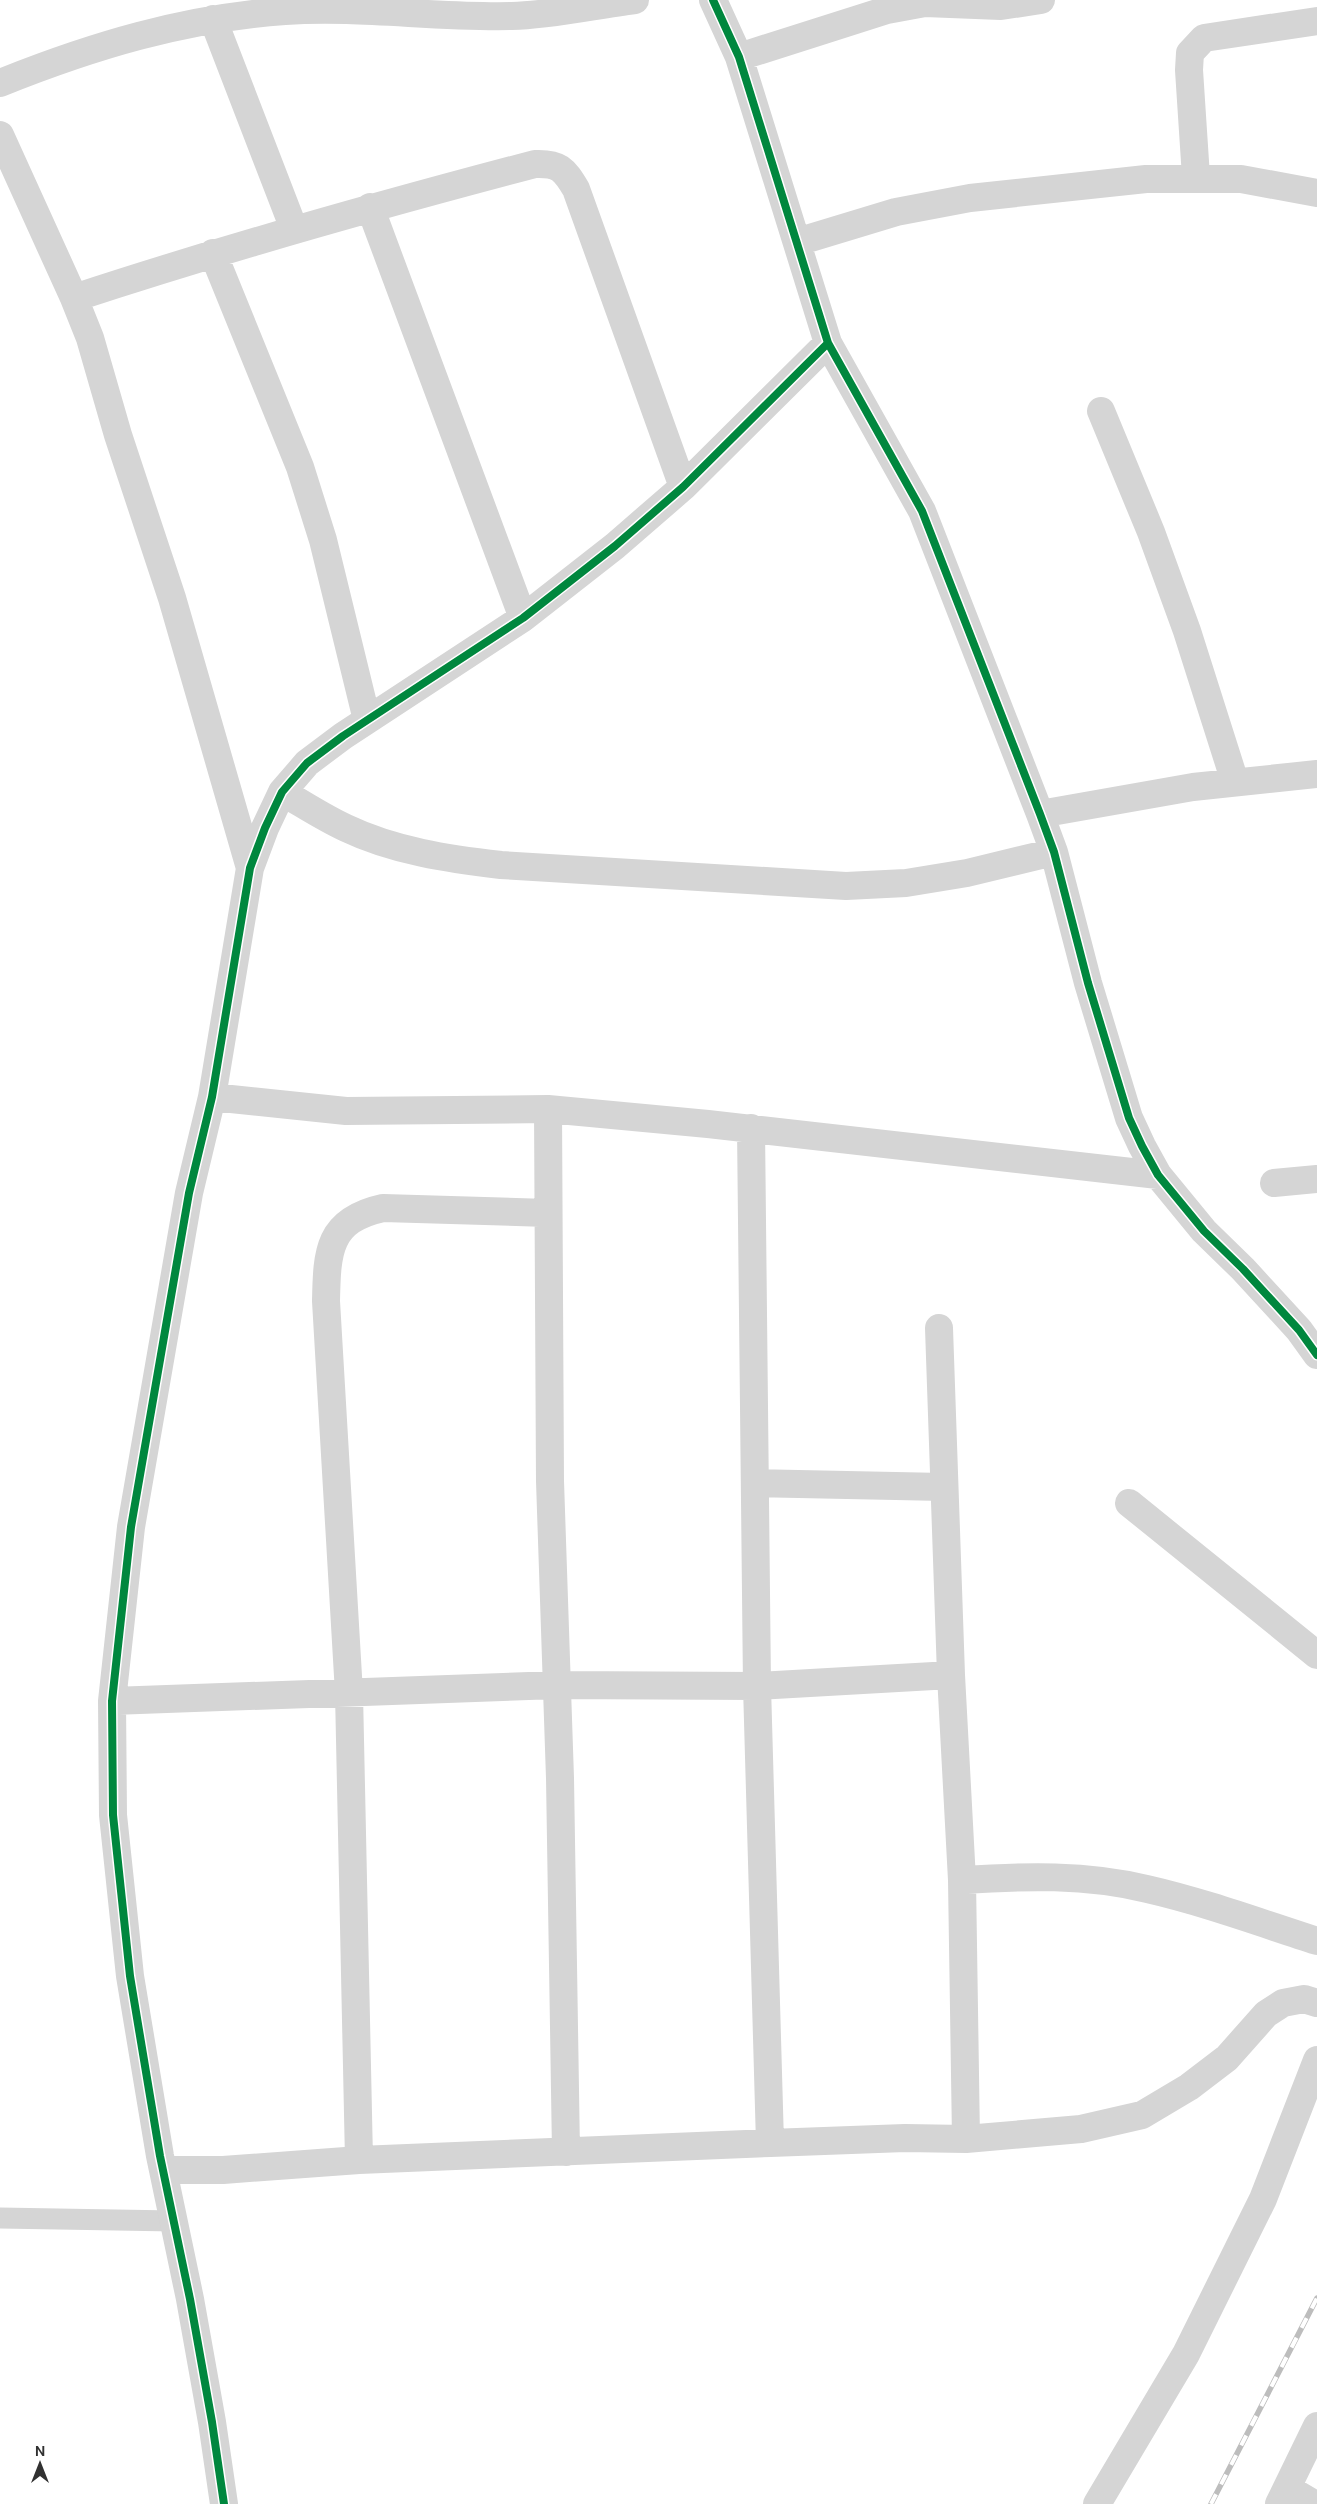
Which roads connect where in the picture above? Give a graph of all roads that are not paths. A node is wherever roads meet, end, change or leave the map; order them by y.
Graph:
1 (635, 0) edge
2 (713, 0) edge
3 (1042, 0) edge
4 (963, 3) edge
5 (213, 19) junction
6 (1317, 21) edge
7 (739, 57) junction
8 (0, 84) edge
9 (0, 135) edge
10 (1196, 177) junction
11 (1317, 193) edge
12 (370, 207) junction
13 (294, 229) junction
14 (797, 242) junction
15 (213, 252) junction
16 (74, 298) junction
17 (828, 343) junction
18 (1101, 411) dead end
19 (683, 487) junction
20 (524, 618) junction
21 (367, 720) junction
22 (1317, 774) edge
23 (1235, 782) junction
24 (282, 792) junction
25 (1040, 814) junction
26 (1054, 852) junction
27 (250, 868) junction
28 (212, 1097) junction
29 (548, 1109) junction
30 (752, 1128) junction
31 (1158, 1174) junction
32 (1317, 1179) edge
33 (1274, 1183) dead end
34 (548, 1213) junction
35 (939, 1328) dead end
36 (1317, 1355) edge
37 (755, 1483) junction
38 (944, 1486) junction
39 (1129, 1503) dead end
40 (1317, 1655) edge
41 (951, 1675) junction
42 (557, 1685) junction
43 (757, 1686) junction
44 (349, 1693) junction
45 (112, 1701) junction
46 (962, 1880) junction
47 (1317, 1941) edge
48 (1317, 2003) edge
49 (1317, 2060) edge
50 (966, 2140) junction
51 (770, 2143) junction
52 (566, 2152) junction
53 (359, 2160) junction
54 (163, 2170) junction
55 (0, 2218) edge
56 (174, 2221) junction
57 (1317, 2426) edge
58 (1283, 2496) edge
59 (224, 2504) edge
60 (1097, 2504) edge
61 (1314, 2504) edge

1 - 5 street
2 - 7 street
3 - 4 street
4 - 7 street
5 - 8 street
5 - 13 street
6 - 10 street
7 - 14 street
9 - 16 street
10 - 11 street
10 - 14 street
12 - 13 street
12 - 19 street
12 - 20 street
13 - 15 street
14 - 17 street
15 - 16 street
15 - 21 street
16 - 27 street
17 - 19 street
17 - 25 street
18 - 23 street
19 - 20 street
20 - 21 street
21 - 24 street
22 - 23 street
23 - 25 street
24 - 26 street
24 - 27 street
25 - 26 street
26 - 31 street
27 - 28 street
28 - 29 street
28 - 45 street
29 - 30 street
29 - 34 street
30 - 31 street
30 - 37 street
31 - 36 street
32 - 33 street
34 - 42 street
34 - 44 street
35 - 38 street
37 - 38 street
37 - 43 street
38 - 41 street
39 - 40 street
41 - 43 street
41 - 46 street
42 - 43 street
42 - 44 street
42 - 52 street
43 - 51 street
44 - 45 street
44 - 53 street
45 - 54 street
46 - 47 street
46 - 50 street
48 - 50 street
49 - 60 street
50 - 51 street
51 - 52 street
52 - 53 street
53 - 54 street
54 - 56 street
55 - 56 lane
56 - 59 street
57 - 58 street
58 - 61 street

